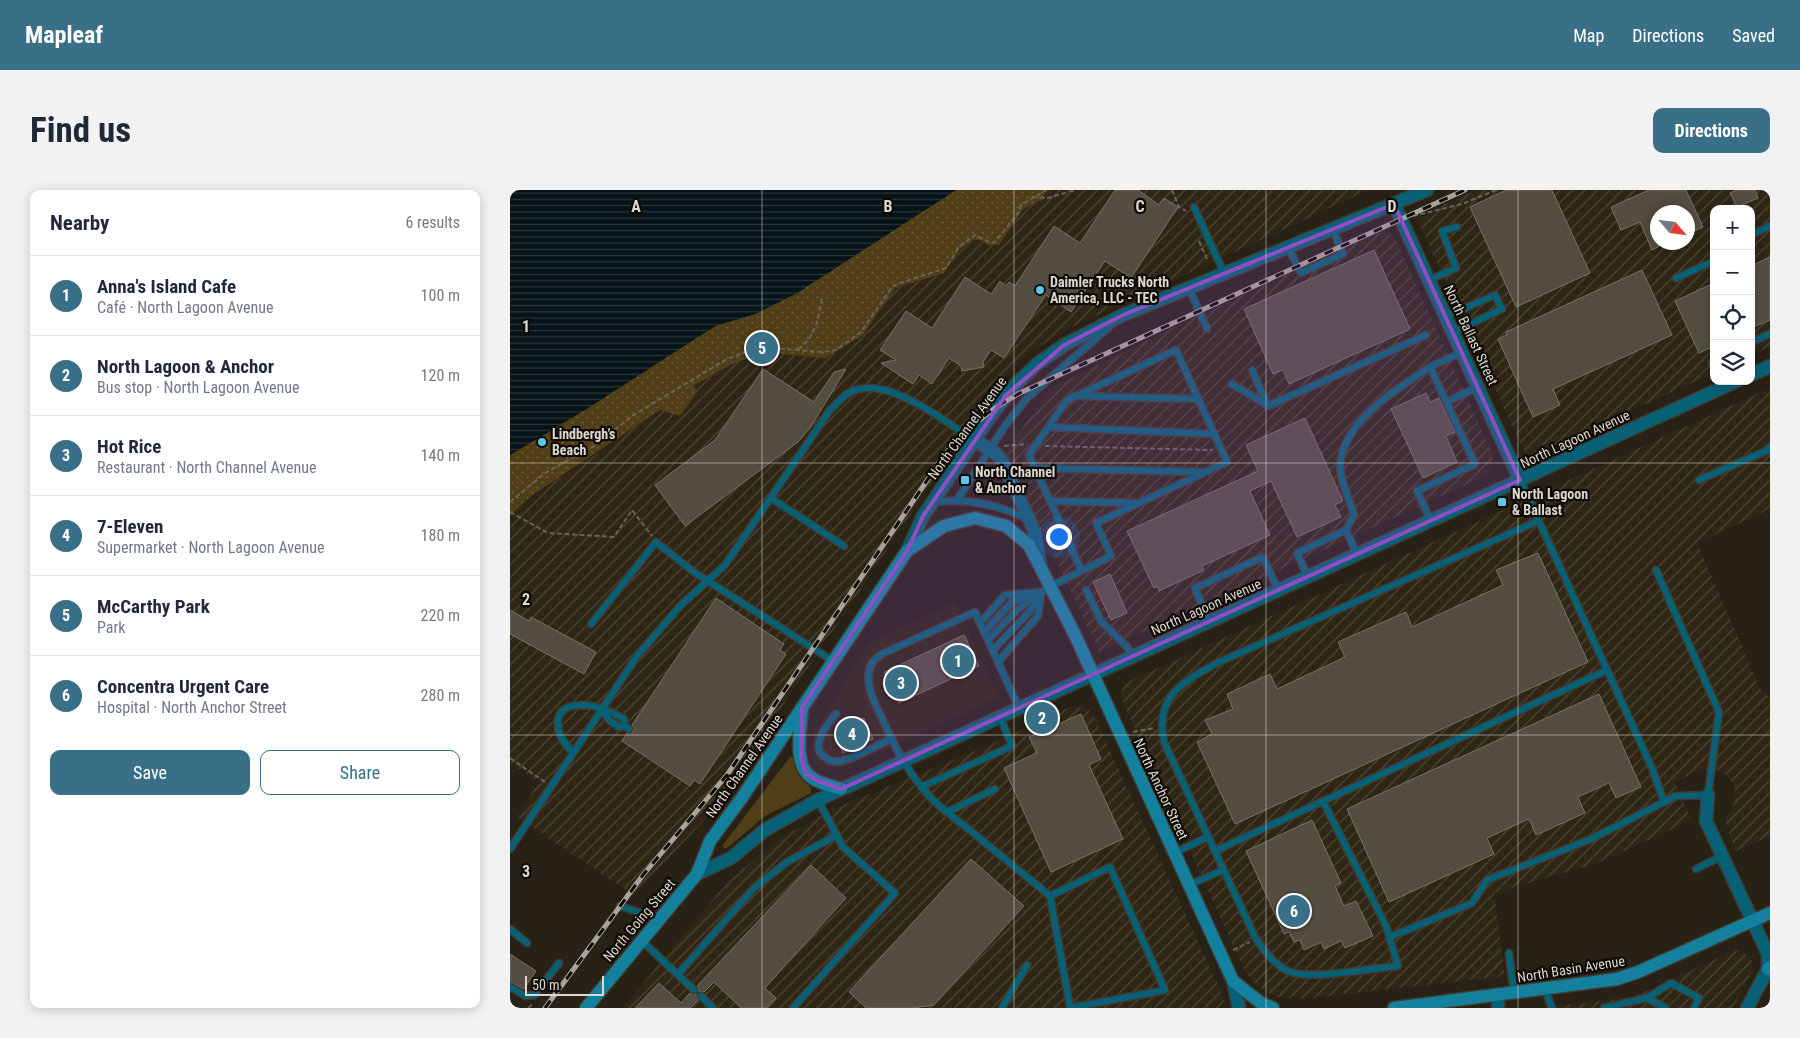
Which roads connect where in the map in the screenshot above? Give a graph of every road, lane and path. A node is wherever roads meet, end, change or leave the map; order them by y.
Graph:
1 (1046, 190) edge
2 (1075, 190) edge
3 (1172, 190) edge
4 (1427, 190) edge
5 (1496, 190) edge
6 (1032, 197) junction
7 (1394, 204) junction
8 (1194, 207) dead end
9 (1413, 216) dead end
10 (1190, 219) dead end
11 (1770, 226) edge
12 (1457, 227) dead end
13 (1333, 229) junction
14 (1755, 233) edge
15 (1197, 235) dead end
16 (1288, 247) junction
17 (1207, 259) dead end
18 (1710, 263) edge
19 (1224, 273) junction
20 (1676, 278) dead end
21 (1429, 280) junction
22 (1189, 288) junction
23 (822, 298) dead end
24 (1123, 315) junction
25 (1445, 317) junction
26 (1207, 329) dead end
27 (1453, 332) junction
28 (1426, 334) dead end
29 (1770, 334) edge
30 (1755, 340) edge
31 (798, 349) junction
32 (1462, 352) junction
33 (1430, 366) junction
34 (1770, 368) edge
35 (1252, 370) dead end
36 (1755, 374) edge
37 (1232, 384) dead end
38 (1721, 385) edge
39 (1478, 387) junction
40 (1076, 396) junction
41 (1198, 399) junction
42 (1446, 402) junction
43 (1268, 406) junction
44 (1049, 427) junction
45 (1214, 434) junction
46 (975, 440) junction
47 (1029, 444) dead end
48 (1042, 446) dead end
49 (1770, 447) edge
50 (996, 448) junction
51 (1222, 450) junction
52 (1035, 468) junction
53 (1205, 472) junction
54 (1520, 480) junction
55 (1699, 480) dead end
56 (771, 498) junction
57 (957, 500) junction
58 (1050, 501) junction
59 (510, 502) edge
60 (932, 502) junction
61 (1139, 503) junction
62 (510, 512) edge
63 (1030, 520) junction
64 (1431, 521) junction
65 (1538, 521) junction
66 (1346, 530) junction
67 (656, 542) junction
68 (844, 546) dead end
69 (907, 551) junction
70 (1357, 554) junction
71 (1041, 565) junction
72 (1081, 569) junction
73 (1656, 570) dead end
74 (1308, 577) junction
75 (707, 580) junction
76 (1046, 589) junction
77 (1086, 590) dead end
78 (1278, 590) junction
79 (1210, 622) junction
80 (980, 623) junction
81 (591, 624) dead end
82 (984, 632) junction
83 (988, 640) junction
84 (993, 650) junction
85 (1133, 656) junction
86 (832, 661) junction
87 (998, 662) junction
88 (1607, 670) junction
89 (1093, 675) junction
90 (802, 707) junction
91 (1019, 708) junction
92 (601, 710) junction
93 (836, 714) dead end
94 (1000, 717) junction
95 (627, 727) dead end
96 (1161, 727) junction
97 (1133, 732) dead end
98 (892, 738) junction
99 (574, 752) junction
100 (510, 758) edge
101 (902, 761) junction
102 (551, 786) junction
103 (921, 787) junction
104 (995, 788) dead end
105 (841, 789) junction
106 (1708, 795) junction
107 (818, 800) junction
108 (1323, 801) junction
109 (1664, 802) junction
110 (947, 812) junction
111 (837, 835) junction
112 (1208, 837) junction
113 (510, 849) edge
114 (1215, 851) junction
115 (1174, 853) junction
116 (1722, 856) junction
117 (1696, 869) dead end
118 (1224, 870) junction
119 (697, 874) junction
120 (1189, 885) junction
121 (1050, 896) junction
122 (620, 906) dead end
123 (1770, 913) edge
124 (659, 919) junction
125 (1752, 921) junction
126 (510, 929) edge
127 (510, 934) edge
128 (1390, 937) junction
129 (1257, 939) junction
130 (641, 940) junction
131 (1232, 950) dead end
132 (1509, 953) dead end
133 (559, 963) dead end
134 (1027, 965) dead end
135 (1769, 968) edge
136 (678, 974) junction
137 (1233, 982) junction
138 (510, 987) edge
139 (1545, 989) junction
140 (694, 990) dead end
141 (1514, 993) junction
142 (701, 996) dead end
143 (1647, 998) junction
144 (1498, 1002) edge
145 (1429, 1006) edge
146 (1237, 1007) edge
147 (586, 1008) edge
148 (713, 1008) edge
149 (794, 1008) edge
150 (1002, 1008) edge
151 (1070, 1008) edge
152 (1273, 1008) edge
153 (1394, 1008) edge
154 (1552, 1008) edge
155 (1608, 1008) edge
156 (1666, 1008) edge
157 (1694, 1008) edge
158 (1747, 1008) edge

1 - 6 path
2 - 6 path
3 - 10 path
4 - 7 street, North Channel Avenue
5 - 9 path
6 - 31 path
7 - 13 street, North Channel Avenue
7 - 21 street, North Ballast Street
8 - 19 lane
11 - 14 lane
12 - 21 lane
13 - 16 street, North Channel Avenue
13 - 16 lane
15 - 17 path
16 - 19 street, North Channel Avenue
18 - 20 lane
19 - 22 street, North Channel Avenue
21 - 25 street, North Ballast Street
22 - 24 street, North Channel Avenue
22 - 26 lane
23 - 31 path
24 - 46 street, North Channel Avenue
24 - 50 lane
25 - 27 street, North Ballast Street
25 - 27 lane
27 - 32 street, North Ballast Street
28 - 43 lane
29 - 30 lane
31 - 59 path
32 - 33 lane
32 - 39 street, North Ballast Street
33 - 42 lane
33 - 66 lane
34 - 36 street
35 - 43 lane
37 - 43 lane
38 - 54 street, North Lagoon Avenue
39 - 42 lane
39 - 54 street, North Ballast Street
40 - 41 lane
40 - 41 lane
40 - 44 lane
41 - 45 lane
42 - 64 lane
44 - 45 lane
44 - 52 lane
45 - 51 lane
46 - 50 street, North Anchor Street
46 - 56 lane
46 - 60 street, North Channel Avenue
47 - 50 path
48 - 51 path
49 - 55 lane
50 - 57 lane
50 - 63 street, North Anchor Street
51 - 53 lane
52 - 53 lane
52 - 58 lane
53 - 61 lane
54 - 64 street, North Lagoon Avenue
54 - 65 lane
56 - 68 lane
56 - 75 lane
57 - 60 lane
57 - 63 lane
58 - 61 lane
58 - 72 lane
60 - 69 street, North Channel Avenue
61 - 72 lane
62 - 67 path
63 - 71 street, North Anchor Street
64 - 70 street, North Lagoon Avenue
65 - 88 lane
65 - 96 lane
66 - 70 lane
66 - 74 lane
67 - 75 lane
67 - 81 lane
69 - 71 main road, North Anchor Street
69 - 86 main road, North Channel Avenue
70 - 74 street, North Lagoon Avenue
71 - 76 main road, North Anchor Street
72 - 76 lane
73 - 106 lane
74 - 78 street, North Lagoon Avenue
75 - 86 lane
75 - 92 lane
76 - 80 lane
76 - 82 lane
76 - 83 lane
76 - 84 lane
76 - 87 lane
76 - 89 main road, North Anchor Street
77 - 85 lane
78 - 79 street, North Lagoon Avenue
78 - 79 lane
79 - 85 street, North Lagoon Avenue
80 - 82 lane
80 - 98 lane
82 - 83 lane
83 - 84 lane
84 - 87 lane
85 - 89 street, North Lagoon Avenue
86 - 90 main road, North Channel Avenue
87 - 91 lane
88 - 108 lane
88 - 109 lane
89 - 91 street, North Lagoon Avenue
89 - 115 main road, North Anchor Street
90 - 105 main road
90 - 119 main road, North Channel Avenue
91 - 94 street, North Lagoon Avenue
92 - 95 lane
92 - 99 lane
92 - 99 lane
93 - 98 lane
94 - 101 street, North Lagoon Avenue
94 - 103 lane
96 - 97 path
96 - 112 lane
98 - 101 lane
99 - 102 lane
100 - 102 path
101 - 103 lane
101 - 105 street, North Lagoon Avenue
102 - 113 lane
103 - 110 lane
104 - 110 lane
105 - 107 street, North Lagoon Avenue
106 - 109 lane
106 - 116 street
107 - 111 lane
107 - 119 street, North Lagoon Avenue
108 - 114 lane
108 - 128 lane
109 - 128 lane
110 - 121 lane
111 - 136 lane
111 - 149 lane
112 - 114 lane
112 - 115 lane
114 - 118 lane
115 - 120 main road, North Anchor Street
116 - 117 lane
116 - 125 street
118 - 120 lane
118 - 129 lane
119 - 124 main road, North Going Street
120 - 137 main road, North Anchor Street
121 - 151 lane
121 - 151 lane
122 - 124 lane
123 - 125 main road, North Basin Avenue
124 - 130 main road, North Going Street
125 - 135 street
125 - 139 main road, North Basin Avenue
126 - 127 lane
128 - 129 lane
129 - 131 path
130 - 136 lane
130 - 147 main road, North Going Street
132 - 141 lane
133 - 138 lane
134 - 150 lane
135 - 158 street
136 - 140 lane
137 - 146 street
137 - 152 main road, North Anchor Street
139 - 141 main road, North Basin Avenue
139 - 154 lane
141 - 144 main road, North Basin Avenue
142 - 148 lane
143 - 155 lane
143 - 156 lane
143 - 157 lane
144 - 145 main road, North Basin Avenue
145 - 153 main road, North Basin Avenue

